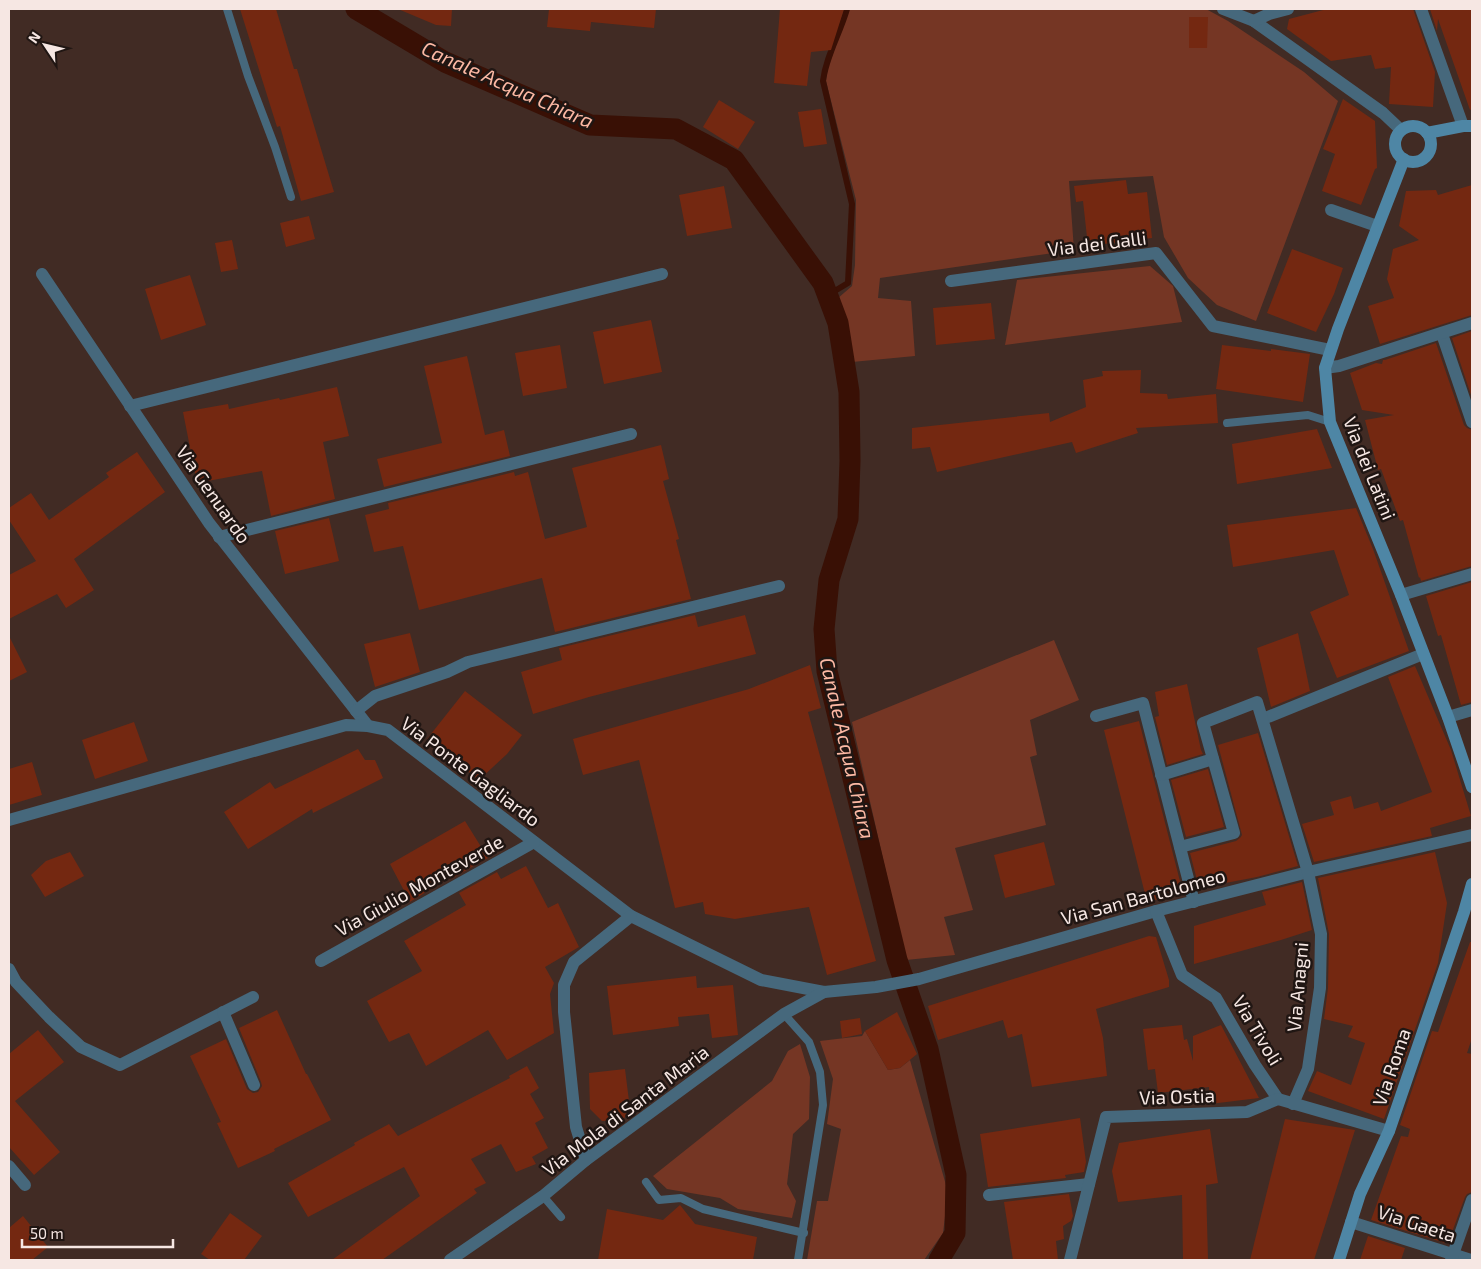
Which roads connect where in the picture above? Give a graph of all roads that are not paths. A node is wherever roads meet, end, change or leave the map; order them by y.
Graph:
1 (227, 9) edge
2 (1223, 9) edge
3 (1288, 9) edge
4 (1421, 9) edge
5 (1268, 11) edge
6 (1254, 21) junction
7 (1468, 126) edge
8 (1401, 130) junction
9 (1427, 133) junction
10 (1404, 159) junction
11 (291, 197) dead end
12 (1331, 210) dead end
13 (1378, 226) junction
14 (42, 274) dead end
15 (662, 274) dead end
16 (951, 281) dead end
17 (1472, 323) edge
18 (1442, 334) junction
19 (1330, 350) junction
20 (1325, 368) junction
21 (130, 406) junction
22 (1330, 422) junction
23 (1472, 422) edge
24 (1227, 423) dead end
25 (631, 434) dead end
26 (220, 537) junction
27 (1472, 574) edge
28 (779, 586) dead end
29 (1401, 595) junction
30 (1424, 654) junction
31 (1472, 710) edge
32 (356, 711) junction
33 (1096, 716) dead end
34 (1448, 717) junction
35 (1263, 719) junction
36 (368, 726) junction
37 (1213, 759) junction
38 (1162, 775) junction
39 (1472, 787) edge
40 (9, 820) edge
41 (1472, 835) edge
42 (534, 842) junction
43 (1180, 847) junction
44 (1308, 872) junction
45 (1472, 884) edge
46 (1194, 902) junction
47 (1156, 911) junction
48 (631, 916) junction
49 (321, 961) dead end
50 (9, 969) edge
51 (824, 992) junction
52 (253, 997) dead end
53 (223, 1012) junction
54 (784, 1014) junction
55 (254, 1084) dead end
56 (1278, 1099) junction
57 (1293, 1104) junction
58 (1389, 1131) junction
59 (586, 1160) junction
60 (9, 1166) edge
61 (646, 1182) dead end
62 (1089, 1184) junction
63 (25, 1185) dead end
64 (989, 1195) dead end
65 (543, 1196) junction
66 (1472, 1200) edge
67 (561, 1217) dead end
68 (1351, 1222) junction
69 (804, 1233) junction
70 (1452, 1257) edge
71 (450, 1260) edge
72 (798, 1260) edge
73 (1070, 1260) edge
74 (1339, 1260) edge
75 (1471, 1260) edge

1 - 11 lane
2 - 6 street
3 - 5 street
4 - 7 street
5 - 6 street
6 - 8 street
7 - 9 street
8 - 9 street
8 - 10 street
9 - 10 street
10 - 13 street, Via dei Latini
12 - 13 street
13 - 19 street, Via dei Latini
14 - 21 street, Via Genuardo
15 - 21 street
16 - 19 street, Via dei Galli
17 - 18 street
18 - 20 street
18 - 23 street
19 - 20 street, Via dei Latini
20 - 22 street, Via dei Latini
21 - 26 street, Via Genuardo
22 - 24 lane
22 - 29 street, Via dei Latini
25 - 26 street
26 - 32 street, Via Genuardo
27 - 29 street
28 - 32 street
29 - 30 street, Via dei Latini
30 - 34 street, Via dei Latini
30 - 35 street
31 - 34 street
32 - 36 street, Via Genuardo
33 - 38 street
34 - 39 street, Via dei Latini
35 - 37 street
35 - 44 street, Via Anagni
36 - 40 street, Via Ponte Gagliardo
36 - 42 street, Via Ponte Gagliardo
37 - 38 street
37 - 43 street
38 - 43 street
41 - 44 street, Via San Bartolomeo
42 - 48 street, Via Ponte Gagliardo
42 - 49 street, Via Giulio Monteverde
43 - 46 street
44 - 46 street, Via San Bartolomeo
44 - 57 street, Via Anagni
45 - 58 street, Via Roma
46 - 47 street, Via San Bartolomeo
47 - 51 street, Via San Bartolomeo
47 - 56 street, Via Tivoli
48 - 51 street, Via Ponte Gagliardo
48 - 59 street
50 - 53 street
51 - 54 street, Via Mola di Santa Maria
52 - 53 street
53 - 55 street
54 - 59 street, Via Mola di Santa Maria
54 - 69 lane
56 - 57 street
56 - 62 street, Via Ostia
57 - 58 street
58 - 68 street, Via Roma
59 - 65 street, Via Mola di Santa Maria
60 - 63 street
61 - 69 lane
62 - 64 street
62 - 73 street, Via Ostia
65 - 67 lane
65 - 71 street, Via Mola di Santa Maria
66 - 70 street
68 - 70 street, Via Gaeta
68 - 74 street, Via Roma
69 - 72 lane
70 - 75 street, Via Gaeta

